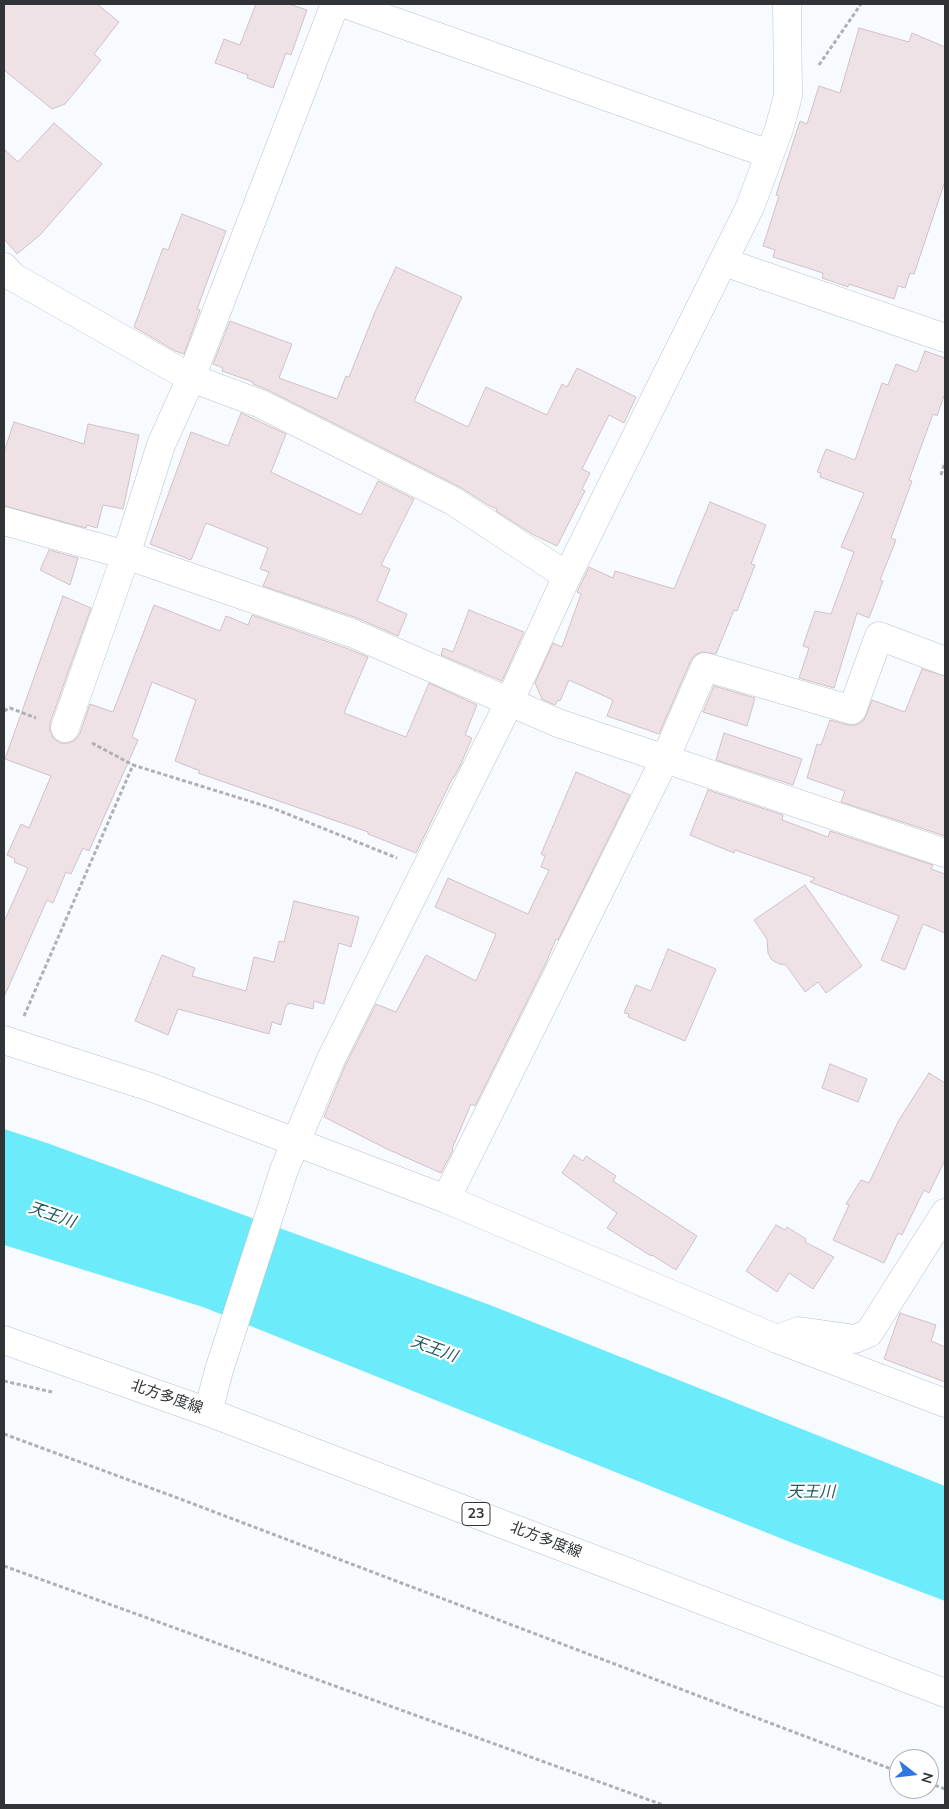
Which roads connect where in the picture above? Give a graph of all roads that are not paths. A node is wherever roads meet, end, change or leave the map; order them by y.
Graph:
1 (335, 4) edge
2 (345, 4) edge
3 (787, 9) edge
4 (769, 154) junction
5 (724, 262) junction
6 (4, 267) edge
7 (945, 338) edge
8 (191, 378) junction
9 (4, 521) edge
10 (126, 554) junction
11 (567, 576) junction
12 (945, 661) edge
13 (509, 702) junction
14 (65, 728) dead end
15 (665, 759) junction
16 (945, 853) edge
17 (8, 1041) edge
18 (296, 1142) junction
19 (446, 1199) junction
20 (945, 1213) edge
21 (778, 1339) junction
22 (4, 1340) edge
23 (945, 1403) edge
24 (208, 1412) junction
25 (945, 1693) edge

1 - 8 street
2 - 4 street
3 - 4 street
4 - 5 street
5 - 7 street
5 - 11 street
6 - 8 street
8 - 10 street
8 - 11 street
9 - 10 street
10 - 13 street
10 - 14 street
11 - 13 street
12 - 15 street
13 - 15 street
13 - 18 street
15 - 16 street
15 - 19 street
17 - 18 street
18 - 19 street
18 - 24 street
19 - 21 street
20 - 21 street
21 - 23 street
22 - 24 street, 北方多度線 / 23
24 - 25 street, 北方多度線 / 23

